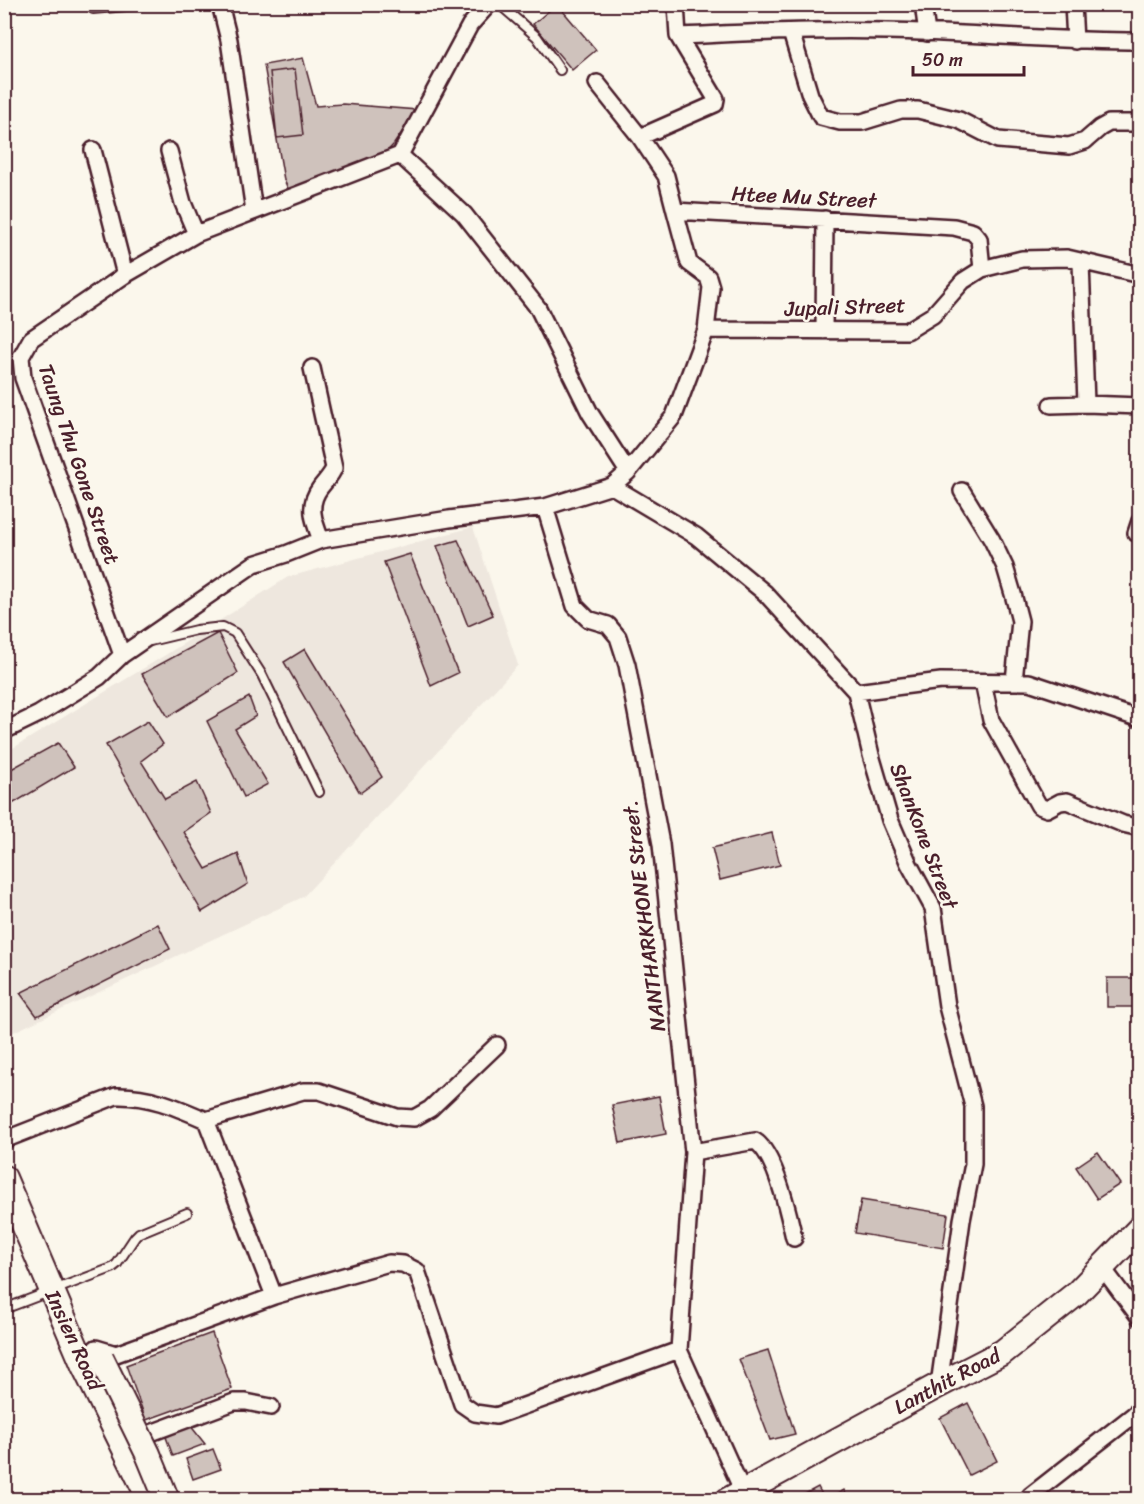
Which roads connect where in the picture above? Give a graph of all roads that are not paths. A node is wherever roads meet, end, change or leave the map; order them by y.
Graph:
1 (148, 4) edge
2 (220, 4) edge
3 (489, 4) edge
4 (499, 4) edge
5 (676, 4) edge
6 (923, 4) edge
7 (1073, 4) edge
8 (93, 9) dead end
9 (791, 32) junction
10 (927, 33) junction
11 (678, 36) junction
12 (1075, 41) junction
13 (1140, 41) edge
14 (560, 70) dead end
15 (597, 83) dead end
16 (1140, 123) edge
17 (640, 137) junction
18 (93, 150) dead end
19 (169, 151) dead end
20 (400, 155) junction
21 (254, 211) junction
22 (675, 211) junction
23 (825, 219) junction
24 (196, 234) junction
25 (1081, 262) junction
26 (982, 269) junction
27 (125, 275) junction
28 (1140, 275) edge
29 (706, 330) junction
30 (824, 331) junction
31 (312, 368) dead end
32 (1086, 404) junction
33 (1051, 405) dead end
34 (1140, 406) edge
35 (628, 472) junction
36 (612, 486) junction
37 (962, 491) dead end
38 (545, 507) junction
39 (321, 540) junction
40 (140, 643) junction
41 (122, 655) junction
42 (1014, 681) junction
43 (983, 682) junction
44 (856, 692) junction
45 (1140, 719) edge
46 (4, 731) edge
47 (319, 792) dead end
48 (1140, 828) edge
49 (497, 1045) dead end
50 (206, 1120) junction
51 (4, 1140) edge
52 (693, 1152) junction
53 (4, 1178) edge
54 (187, 1213) dead end
55 (1140, 1228) edge
56 (794, 1238) dead end
57 (1102, 1267) junction
58 (50, 1290) junction
59 (274, 1296) junction
60 (4, 1309) edge
61 (1140, 1318) edge
62 (67, 1327) junction
63 (680, 1350) junction
64 (98, 1353) junction
65 (939, 1385) junction
66 (272, 1407) dead end
67 (1140, 1410) edge
68 (123, 1443) junction
69 (736, 1496) edge
70 (1030, 1496) dead end
71 (150, 1500) edge
72 (167, 1500) edge

1 - 8 lane
2 - 21 street
3 - 20 street
4 - 14 lane
5 - 11 street
6 - 10 street
7 - 12 street
9 - 10 street
9 - 11 street
9 - 16 street
10 - 12 street
11 - 17 street
12 - 13 street
15 - 17 street
17 - 22 street
18 - 27 street
19 - 24 street
20 - 21 street, Taung Thu Gone Street
20 - 35 street
21 - 24 street, Taung Thu Gone Street
22 - 23 street, Htee Mu Street
22 - 29 street
23 - 26 street, Htee Mu Street
23 - 30 street
24 - 27 street, Taung Thu Gone Street
25 - 26 street, Jupali Street
25 - 28 street, Jupali Street
25 - 32 street
26 - 30 street, Jupali Street
27 - 41 street, Taung Thu Gone Street
29 - 30 street, Jupali Street
29 - 35 street
31 - 39 street
32 - 33 street
32 - 34 street
35 - 36 street
36 - 38 street
36 - 44 street, ShanKone Street
37 - 42 street
38 - 39 street
38 - 52 street, NANTHARKHONE Street.
39 - 40 street
40 - 41 street
40 - 47 lane
41 - 46 street
42 - 43 street
42 - 45 street
43 - 44 street
43 - 48 street
44 - 65 street, ShanKone Street
49 - 50 street
50 - 51 street
50 - 59 street
52 - 56 street
52 - 63 street, NANTHARKHONE Street.
53 - 58 main road, Insien Road
54 - 58 lane
55 - 57 main road, Lanthit Road
57 - 61 street
57 - 65 main road, Lanthit Road
58 - 60 lane
58 - 62 main road, Insien Road
59 - 63 street
59 - 64 street
62 - 64 main road
62 - 68 main road, Insien Road
63 - 69 street, NANTHARKHONE Street.
64 - 72 main road, bridge
65 - 69 main road, Lanthit Road
66 - 68 street
67 - 70 street
68 - 71 main road, Insien Road

